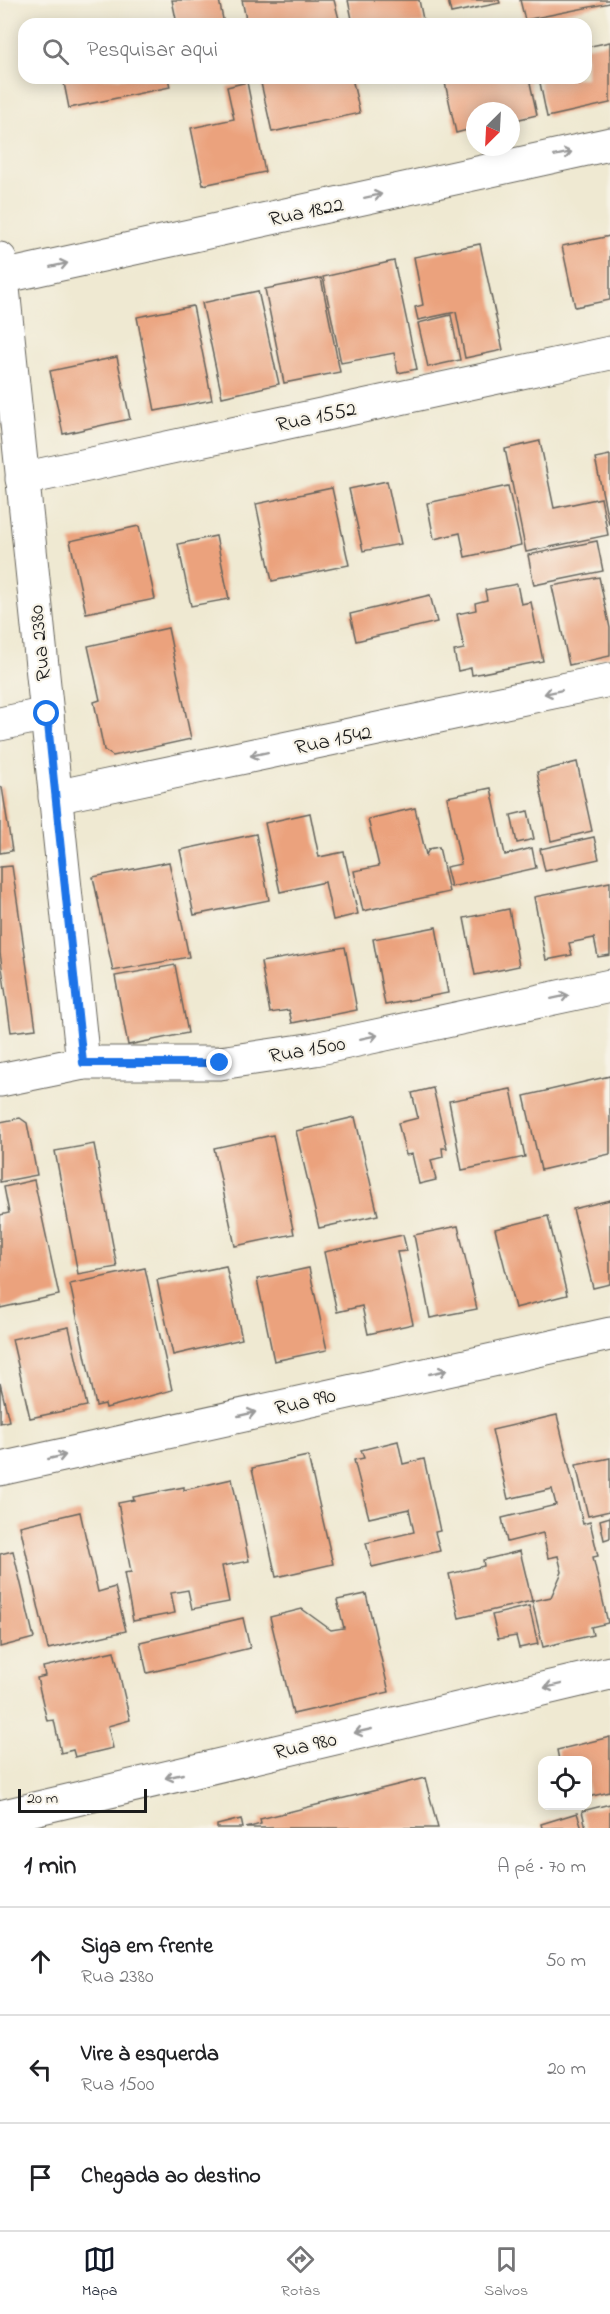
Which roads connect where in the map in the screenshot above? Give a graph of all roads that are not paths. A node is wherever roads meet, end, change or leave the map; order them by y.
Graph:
1 (610, 144) edge
2 (1, 268) edge
3 (3, 328) edge
4 (610, 353) edge
5 (22, 479) junction
6 (610, 680) edge
7 (47, 714) junction
8 (0, 724) edge
9 (55, 797) junction
10 (610, 986) edge
11 (83, 1063) junction
12 (0, 1080) edge
13 (610, 1334) edge
14 (0, 1469) edge
15 (610, 1673) edge
16 (0, 1817) edge

2 -> 1 street, Rua 1822
2 - 3 street, Rua 2380
3 - 5 street, Rua 2380
4 - 5 street, Rua 1552
5 - 7 street, Rua 2380
6 -> 9 street, Rua 1542
7 - 8 street
7 - 9 street, Rua 2380
9 - 11 street, Rua 2380
11 -> 10 street, Rua 1500
11 - 12 street, Rua 1500
14 -> 13 street, Rua 990
15 -> 16 street, Rua 980

